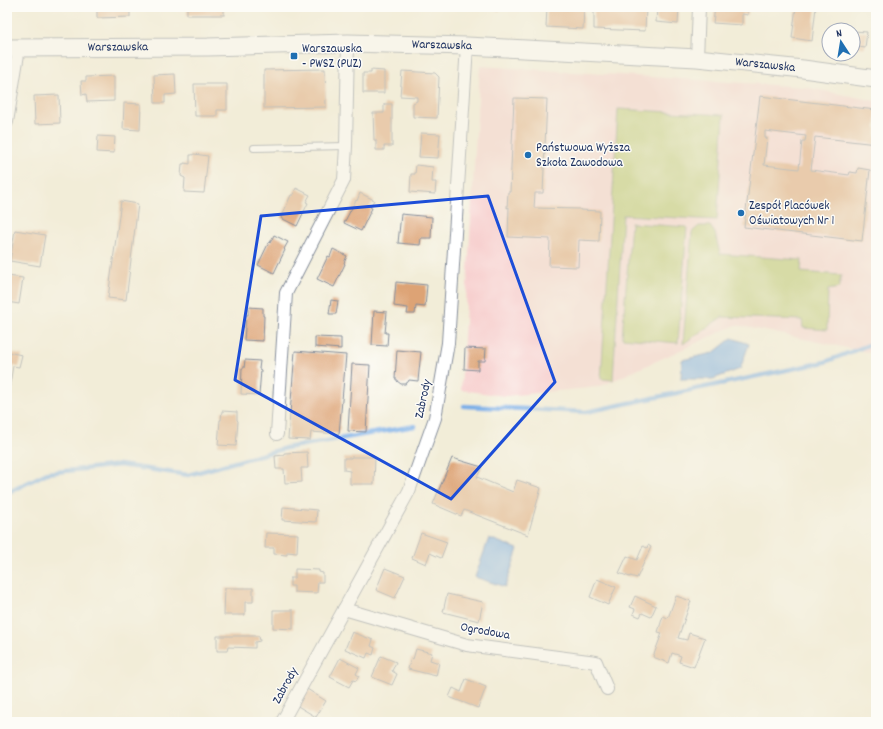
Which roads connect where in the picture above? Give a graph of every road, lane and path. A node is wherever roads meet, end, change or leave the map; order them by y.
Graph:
1 (699, 7) edge
2 (348, 43) junction
3 (467, 46) junction
4 (13, 48) edge
5 (697, 58) junction
6 (876, 79) edge
7 (7, 122) edge
8 (346, 146) junction
9 (254, 148) dead end
10 (277, 434) dead end
11 (344, 609) junction
12 (607, 689) dead end
13 (282, 722) edge

1 - 5 street
2 - 3 main road, Warszawska
2 - 4 main road, Warszawska
2 - 8 street
3 - 5 main road, Warszawska
3 - 11 street, Zabrody
4 - 7 street
5 - 6 main road, Warszawska
8 - 9 lane
8 - 10 street
11 - 12 street, Ogrodowa
11 - 13 street, Zabrody

